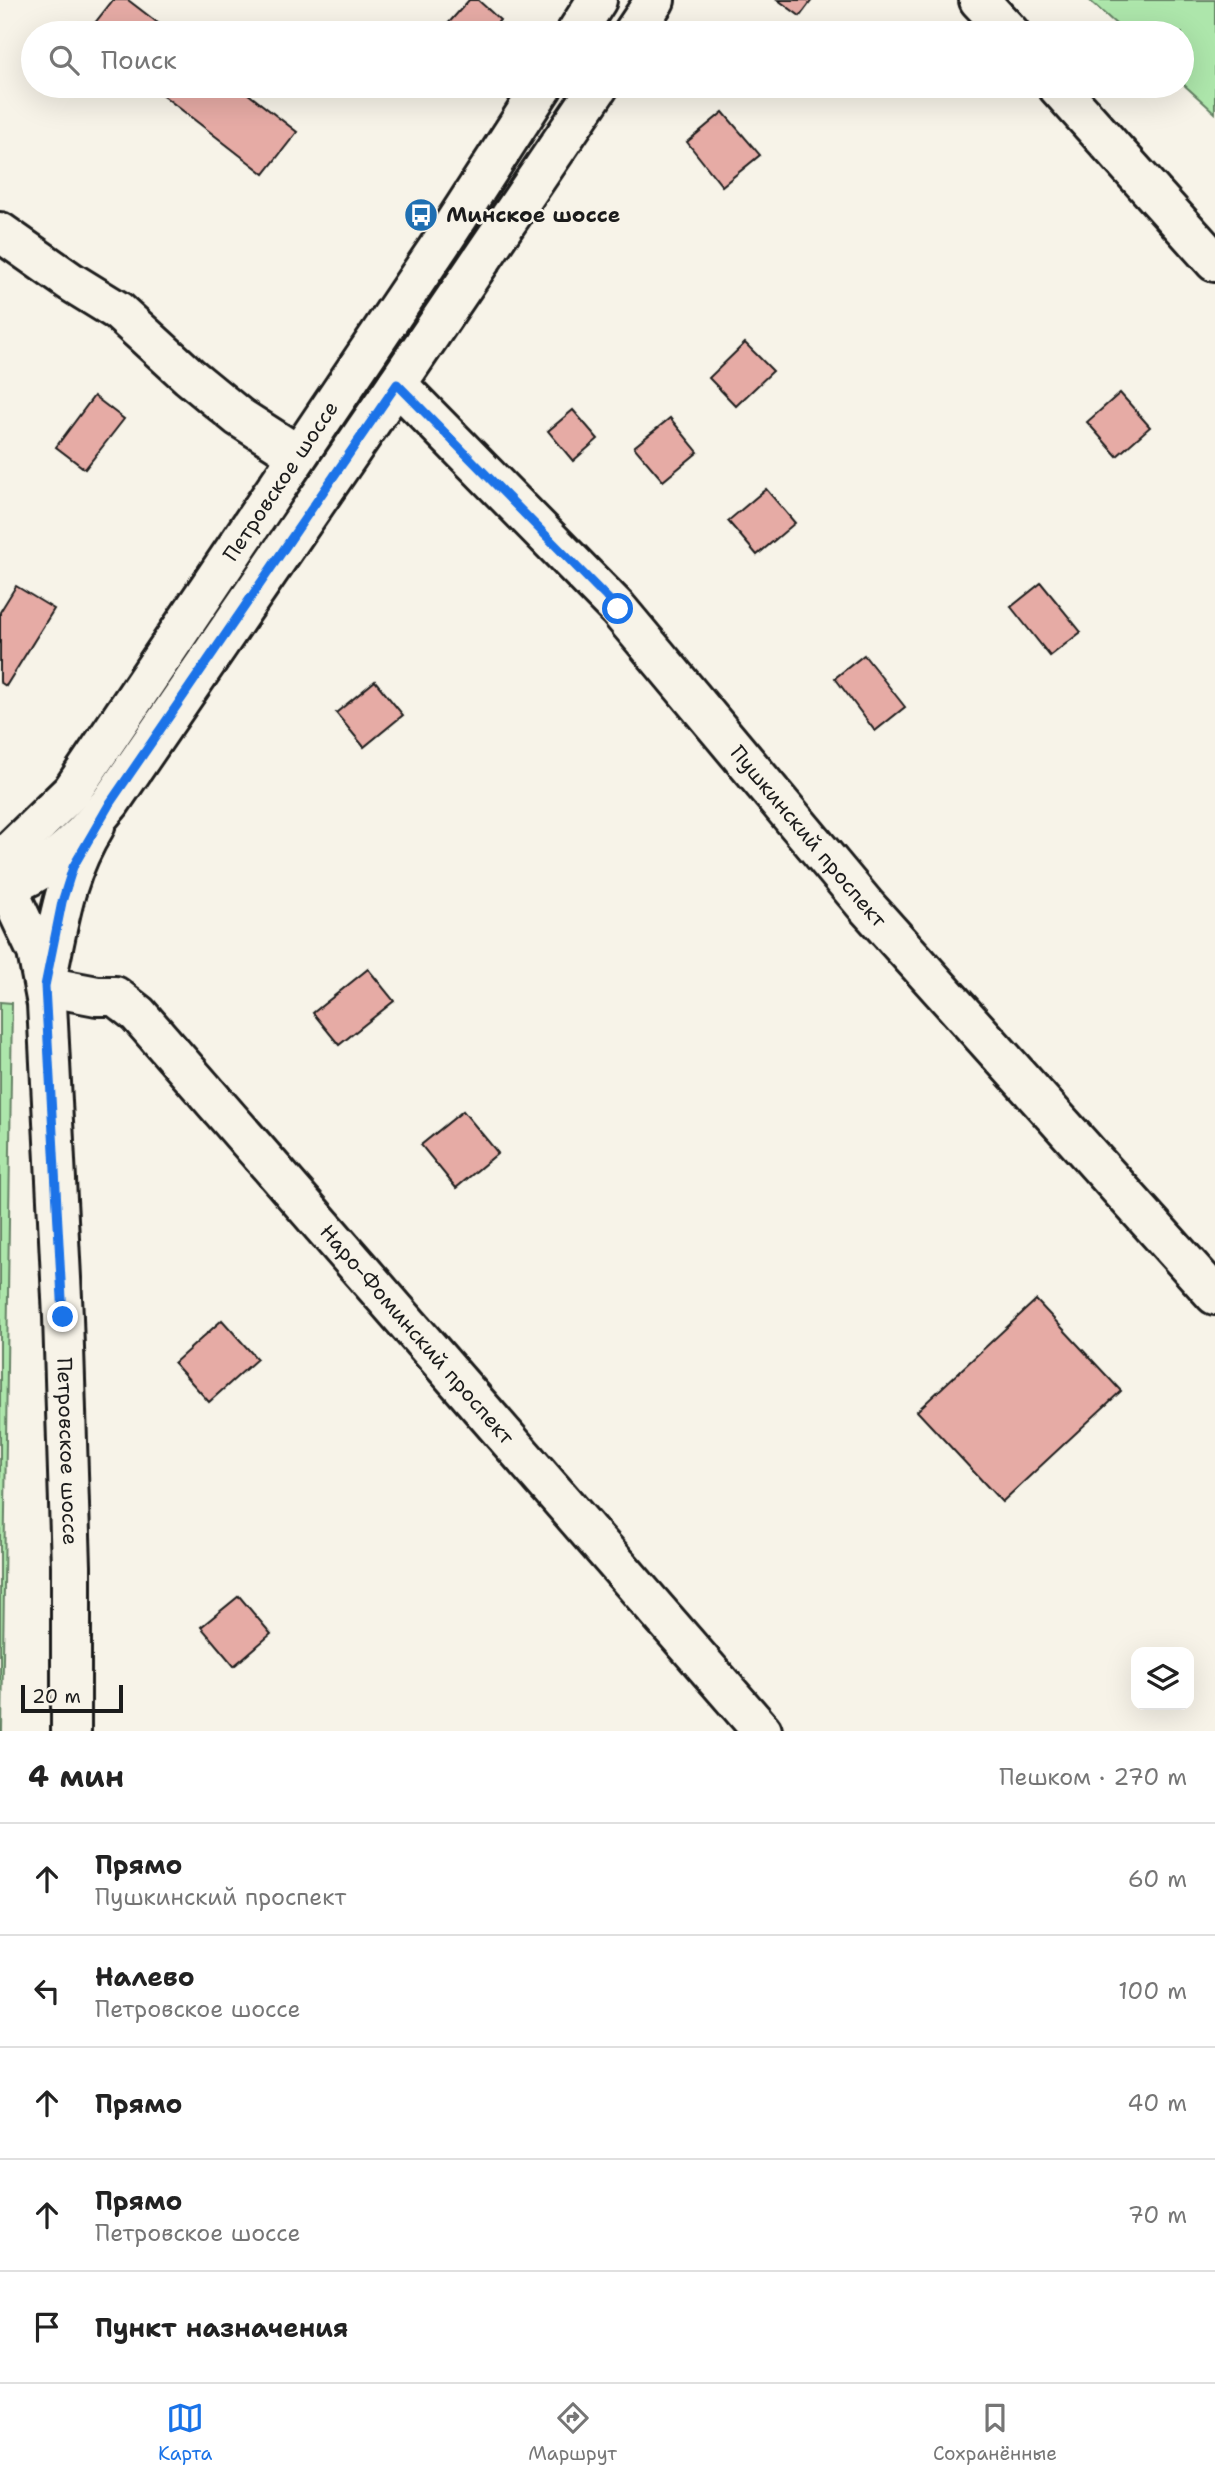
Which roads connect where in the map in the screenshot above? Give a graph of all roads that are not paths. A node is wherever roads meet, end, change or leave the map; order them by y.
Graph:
1 (597, 0) edge
2 (654, 0) edge
3 (979, 0) edge
4 (584, 21) edge
5 (641, 21) edge
6 (999, 21) edge
7 (535, 98) edge
8 (591, 98) edge
9 (1068, 98) edge
10 (0, 232) edge
11 (1215, 262) edge
12 (397, 384) junction
13 (298, 455) junction
14 (110, 803) junction
15 (1, 877) edge
16 (0, 944) edge
17 (45, 986) junction
18 (1215, 1295) edge
19 (71, 1731) edge
20 (762, 1731) edge

1 - 4 street
2 - 5 street
3 - 6 street
7 - 13 street, Петровское шоссе
8 - 12 street, Петровское шоссе
9 - 11 street
10 - 13 street
12 - 14 street, Петровское шоссе
12 - 18 street, Пушкинский проспект
13 - 15 street, Петровское шоссе
14 - 15 street, Петровское шоссе
14 - 17 street
15 - 17 street, Петровское шоссе
16 - 17 street
17 - 19 street, Петровское шоссе
17 - 20 street, Наро-Фоминский проспект

